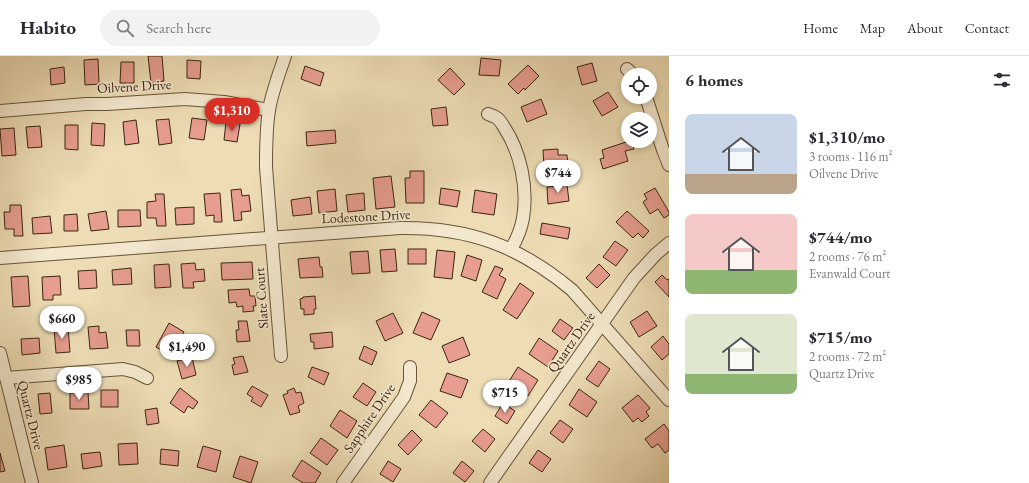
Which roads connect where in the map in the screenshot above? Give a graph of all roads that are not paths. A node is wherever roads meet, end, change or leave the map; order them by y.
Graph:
1 (285, 56) edge
2 (648, 104) edge
3 (269, 110) junction
4 (0, 111) edge
5 (488, 114) dead end
6 (669, 165) edge
7 (271, 237) junction
8 (669, 243) edge
9 (511, 249) junction
10 (0, 258) edge
11 (601, 324) junction
12 (0, 354) edge
13 (281, 356) dead end
14 (410, 367) dead end
15 (6, 378) junction
16 (147, 378) dead end
17 (669, 400) edge
18 (32, 483) edge
19 (343, 483) edge
20 (490, 483) edge

1 - 3 street, Slate Court
2 - 6 street
3 - 4 street, Oilvene Drive
3 - 7 street, Slate Court
5 - 9 street
7 - 9 street, Lodestone Drive
7 - 10 street, Lodestone Drive
7 - 13 street, Slate Court
8 - 11 street, Quartz Drive
9 - 11 street, Lodestone Drive
11 - 17 street, Lodestone Drive
11 - 20 street, Quartz Drive
12 - 15 street, Quartz Drive
14 - 19 street, Sapphire Drive
15 - 16 street
15 - 18 street, Quartz Drive

